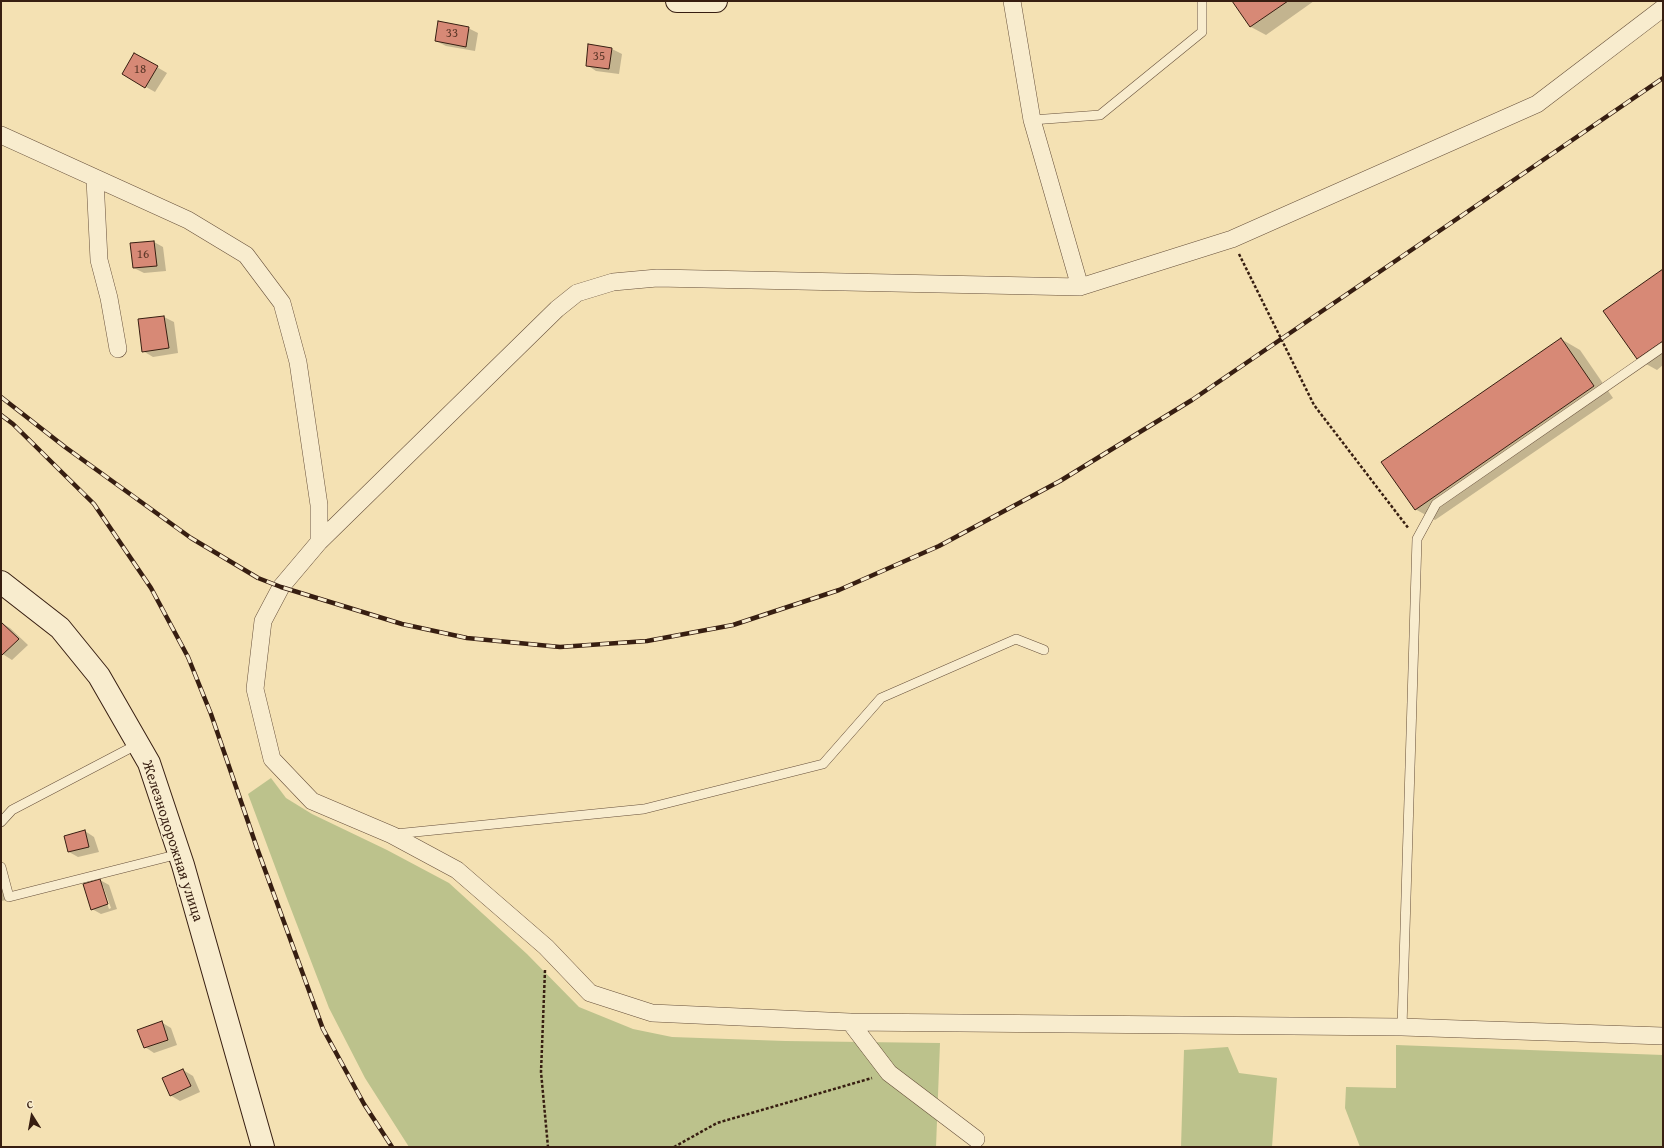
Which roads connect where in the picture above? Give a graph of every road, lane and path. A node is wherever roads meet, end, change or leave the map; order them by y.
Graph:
1 (677, 1) edge
2 (716, 1) edge
3 (1012, 1) edge
4 (1202, 1) edge
5 (1663, 8) edge
6 (1032, 120) junction
7 (1, 135) edge
8 (95, 179) junction
9 (1232, 239) junction
10 (1080, 287) junction
11 (1663, 347) edge
12 (118, 349) dead end
13 (1417, 539) junction
14 (319, 542) junction
15 (1, 582) edge
16 (1044, 650) dead end
17 (138, 744) junction
18 (1, 822) edge
19 (392, 835) junction
20 (179, 854) junction
21 (1, 867) edge
22 (546, 948) junction
23 (850, 1022) junction
24 (1402, 1027) junction
25 (1663, 1036) edge
26 (889, 1073) junction
27 (976, 1139) dead end
28 (263, 1147) edge
29 (548, 1147) edge
30 (674, 1147) edge

1 - 2 main road
3 - 6 street
4 - 6 lane
5 - 9 street
6 - 10 street
7 - 8 street
8 - 12 street
8 - 14 street
9 - 10 street
9 - 13 path
10 - 14 street
11 - 13 lane
13 - 24 lane
14 - 19 street
15 - 17 main road, Железнодорожная улица
16 - 19 lane
17 - 18 lane
17 - 20 main road, Железнодорожная улица
19 - 22 street
20 - 21 lane
20 - 28 main road, Железнодорожная улица
22 - 23 street
22 - 29 path
23 - 24 street
23 - 26 street
24 - 25 street
26 - 27 street
26 - 30 path

